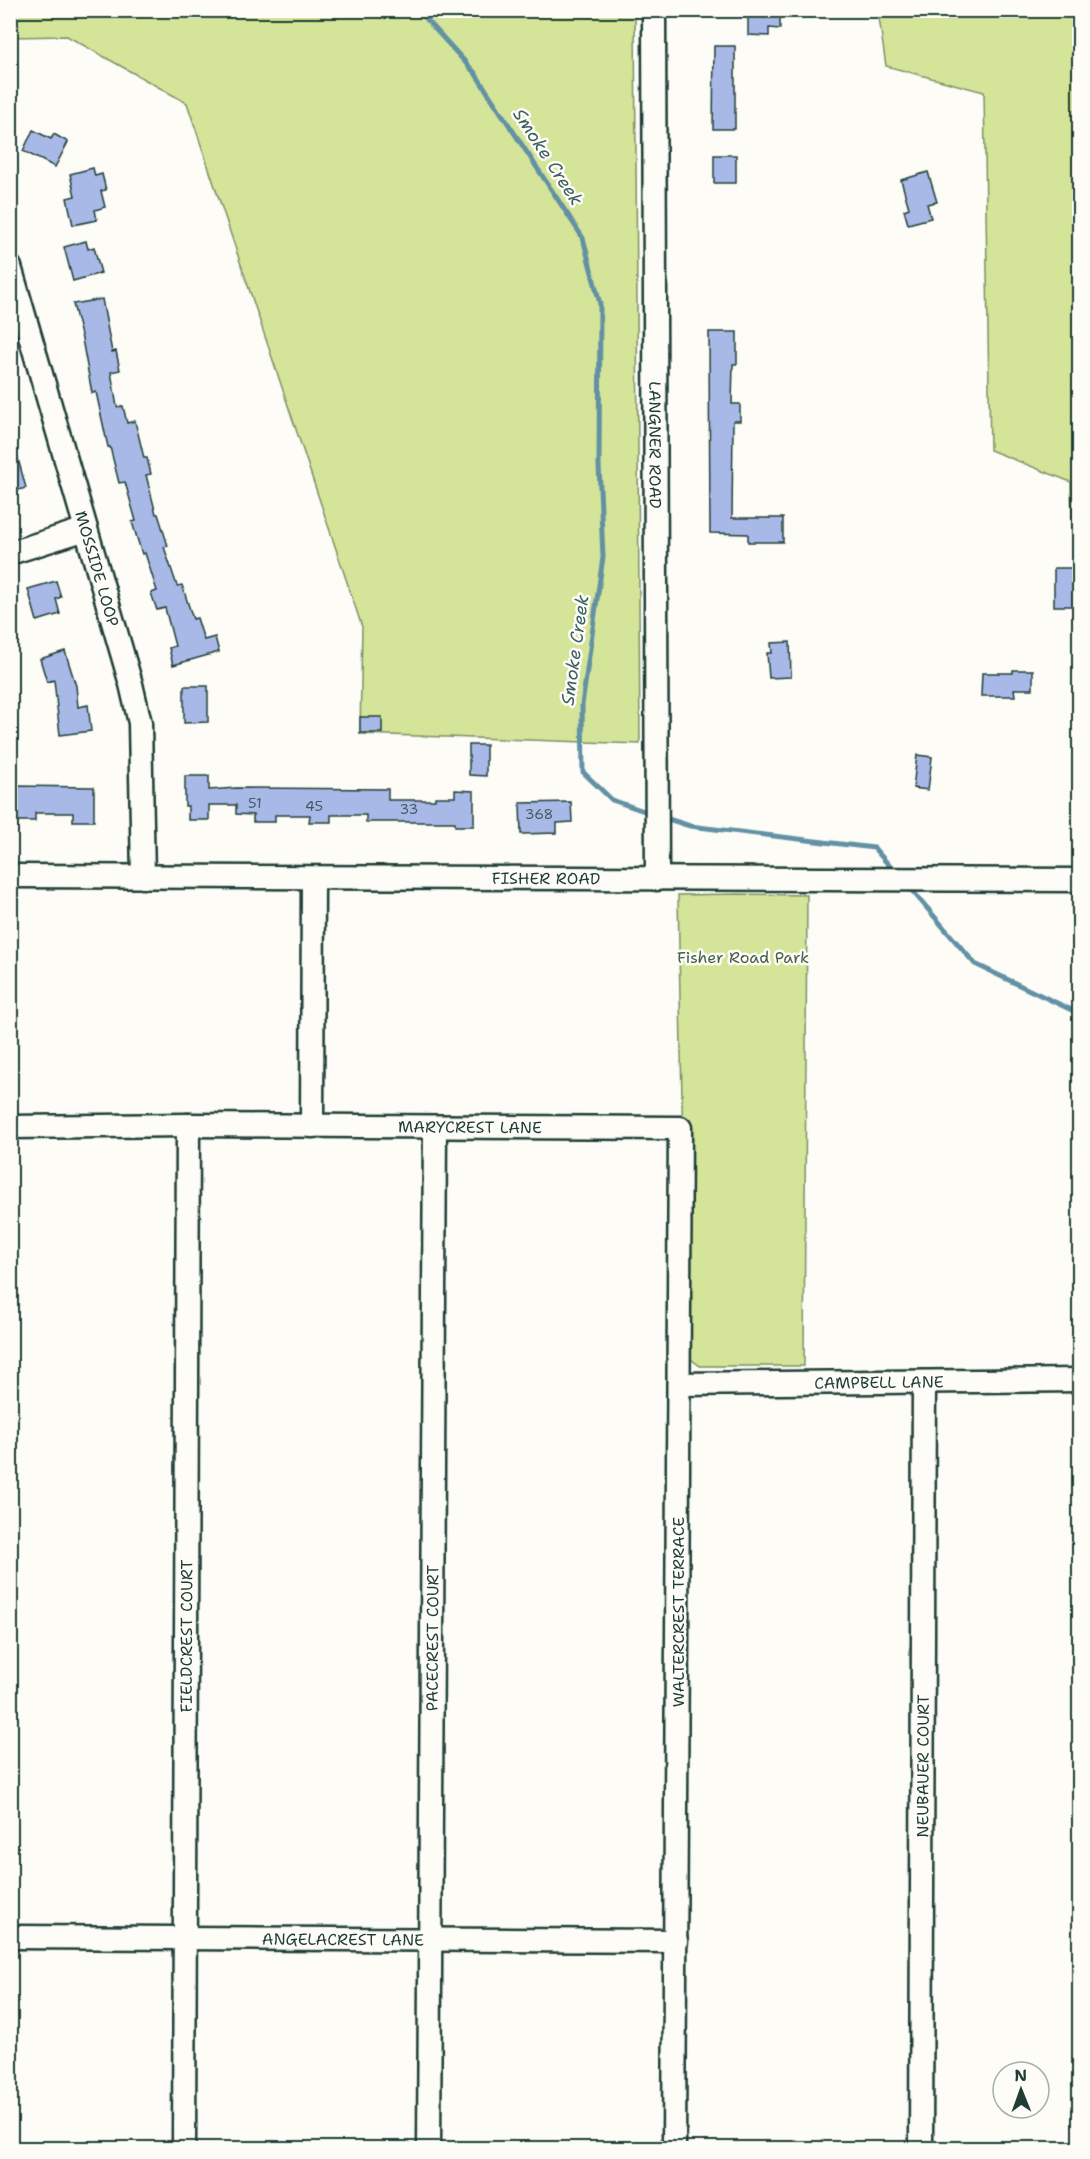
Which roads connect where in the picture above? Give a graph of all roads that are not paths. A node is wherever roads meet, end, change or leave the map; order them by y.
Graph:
1 (654, 10) edge
2 (10, 267) edge
3 (86, 529) junction
4 (10, 553) edge
5 (10, 876) edge
6 (143, 877) junction
7 (313, 878) junction
8 (657, 879) junction
9 (1080, 880) edge
10 (188, 1125) junction
11 (312, 1126) junction
12 (10, 1127) edge
13 (435, 1127) junction
14 (628, 1127) joint
15 (1080, 1380) edge
16 (924, 1382) junction
17 (679, 1384) junction
18 (10, 1937) edge
19 (185, 1938) junction
20 (431, 1939) junction
21 (676, 1941) junction
22 (184, 2148) edge
23 (429, 2148) edge
24 (674, 2148) edge
25 (921, 2148) edge

1 - 8 street, LANGNER ROAD
2 - 3 street, MOSSIDE LOOP
3 - 4 street
3 - 6 street, MOSSIDE LOOP
5 - 6 street, FISHER ROAD
6 - 7 street, FISHER ROAD
7 - 8 street, FISHER ROAD
7 - 11 street
8 - 9 street, FISHER ROAD
10 - 11 street, MARYCREST LANE
10 - 12 street, MARYCREST LANE
10 - 19 street, FIELDCREST COURT
11 - 13 street, MARYCREST LANE
13 - 14 street, MARYCREST LANE
13 - 20 street, PACECREST COURT
14 - 17 street, WALTERCREST TERRACE
15 - 16 street, CAMPBELL LANE
16 - 17 street, CAMPBELL LANE
16 - 25 street, NEUBAUER COURT
17 - 21 street, WALTERCREST TERRACE
18 - 19 street, ANGELACREST LANE
19 - 20 street, ANGELACREST LANE
19 - 22 street, FIELDCREST COURT
20 - 21 street, ANGELACREST LANE
20 - 23 street, PACECREST COURT
21 - 24 street, WALTERCREST TERRACE

